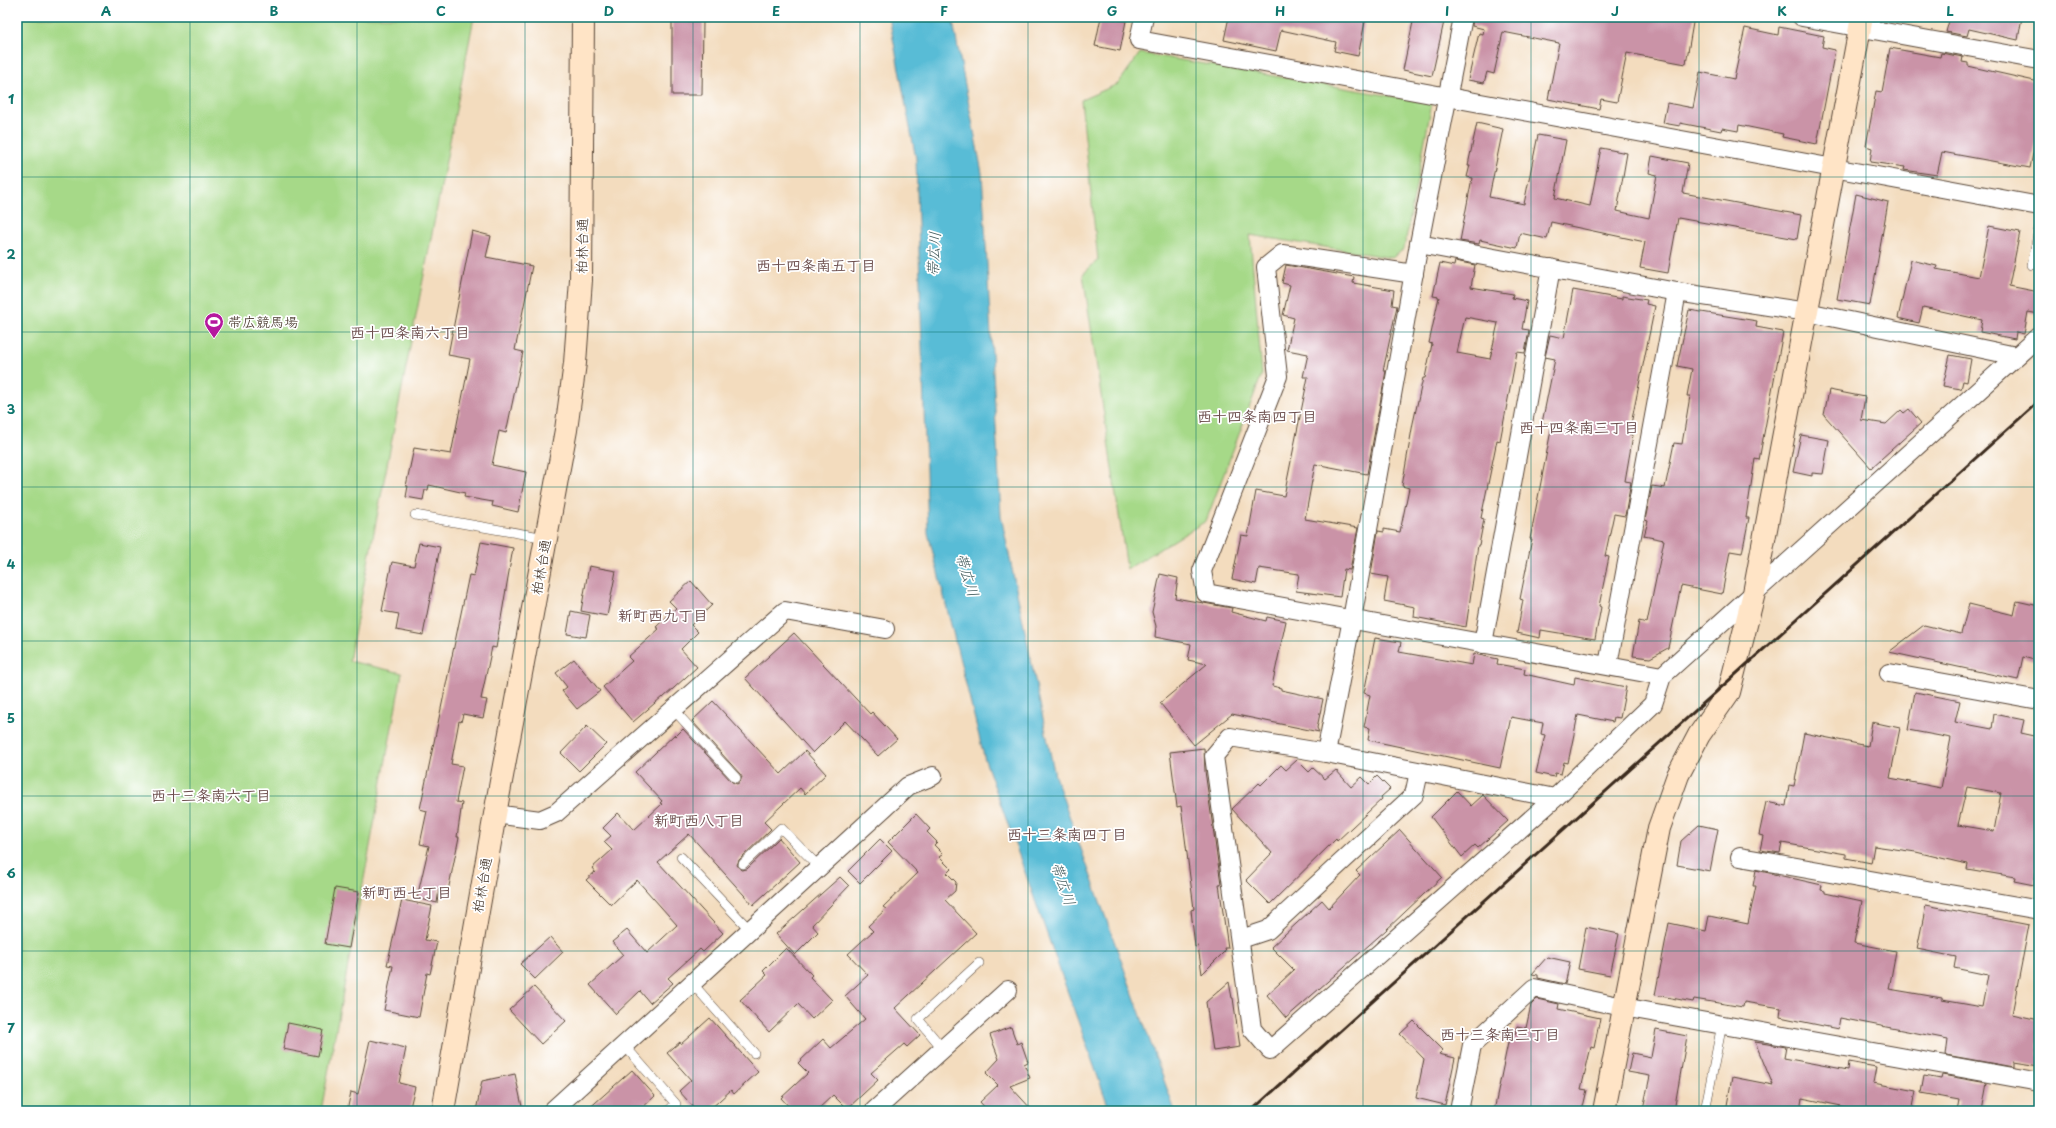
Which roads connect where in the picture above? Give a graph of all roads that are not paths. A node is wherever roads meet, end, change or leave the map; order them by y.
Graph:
1 (583, 17) edge
2 (1144, 17) edge
3 (1463, 17) edge
4 (1802, 17) edge
5 (1861, 22) edge
6 (2039, 60) edge
7 (1448, 97) junction
8 (1833, 169) junction
9 (2039, 206) edge
10 (2039, 229) edge
11 (1419, 244) junction
12 (2032, 265) dead end
13 (1551, 268) junction
14 (1414, 274) junction
15 (1676, 292) junction
16 (1807, 312) junction
17 (2039, 336) edge
18 (2016, 356) junction
19 (415, 515) dead end
20 (546, 538) junction
21 (1754, 593) junction
22 (1352, 619) junction
23 (886, 629) dead end
24 (1483, 644) junction
25 (1608, 665) junction
26 (1888, 673) dead end
27 (1662, 676) junction
28 (2039, 700) edge
29 (673, 709) junction
30 (1326, 754) junction
31 (1419, 772) junction
32 (933, 776) dead end
33 (736, 778) dead end
34 (1555, 798) junction
35 (495, 814) junction
36 (681, 857) dead end
37 (1740, 857) dead end
38 (743, 864) dead end
39 (819, 867) junction
40 (2039, 910) edge
41 (750, 930) junction
42 (1240, 939) junction
43 (979, 963) dead end
44 (692, 983) junction
45 (1008, 990) dead end
46 (1623, 1007) junction
47 (1722, 1024) junction
48 (624, 1045) junction
49 (943, 1049) junction
50 (754, 1053) dead end
51 (2039, 1082) edge
52 (443, 1111) edge
53 (552, 1111) edge
54 (668, 1111) edge
55 (874, 1111) edge
56 (1459, 1111) edge
57 (1604, 1111) edge
58 (1705, 1111) edge

1 - 20 street, 柏林台通
2 - 7 street
3 - 7 street
4 - 5 street
5 - 6 street
5 - 8 street
7 - 8 street
7 - 11 street
8 - 9 street
8 - 16 street
10 - 12 lane
11 - 13 street
11 - 14 street
13 - 15 street
13 - 24 street
14 - 22 street
14 - 22 street
15 - 16 street
15 - 25 street
16 - 18 street
16 - 21 street
17 - 18 street
18 - 21 street
19 - 20 lane
20 - 35 street, 柏林台通
21 - 27 street
21 - 46 street
22 - 24 street
22 - 30 street
23 - 29 street
24 - 25 street
25 - 27 street
26 - 28 street
27 - 34 street
29 - 33 lane
29 - 35 street
30 - 31 street
30 - 42 street
31 - 34 street
31 - 42 street
32 - 39 street
34 - 42 street
35 - 52 street, 柏林台通
36 - 41 lane
37 - 40 street
38 - 39 lane
39 - 41 street
41 - 44 street
43 - 49 lane
44 - 48 street
44 - 50 lane
45 - 49 street
46 - 47 street
46 - 56 street
46 - 57 street
47 - 51 street
47 - 58 lane
48 - 53 street
48 - 54 lane
49 - 55 street

